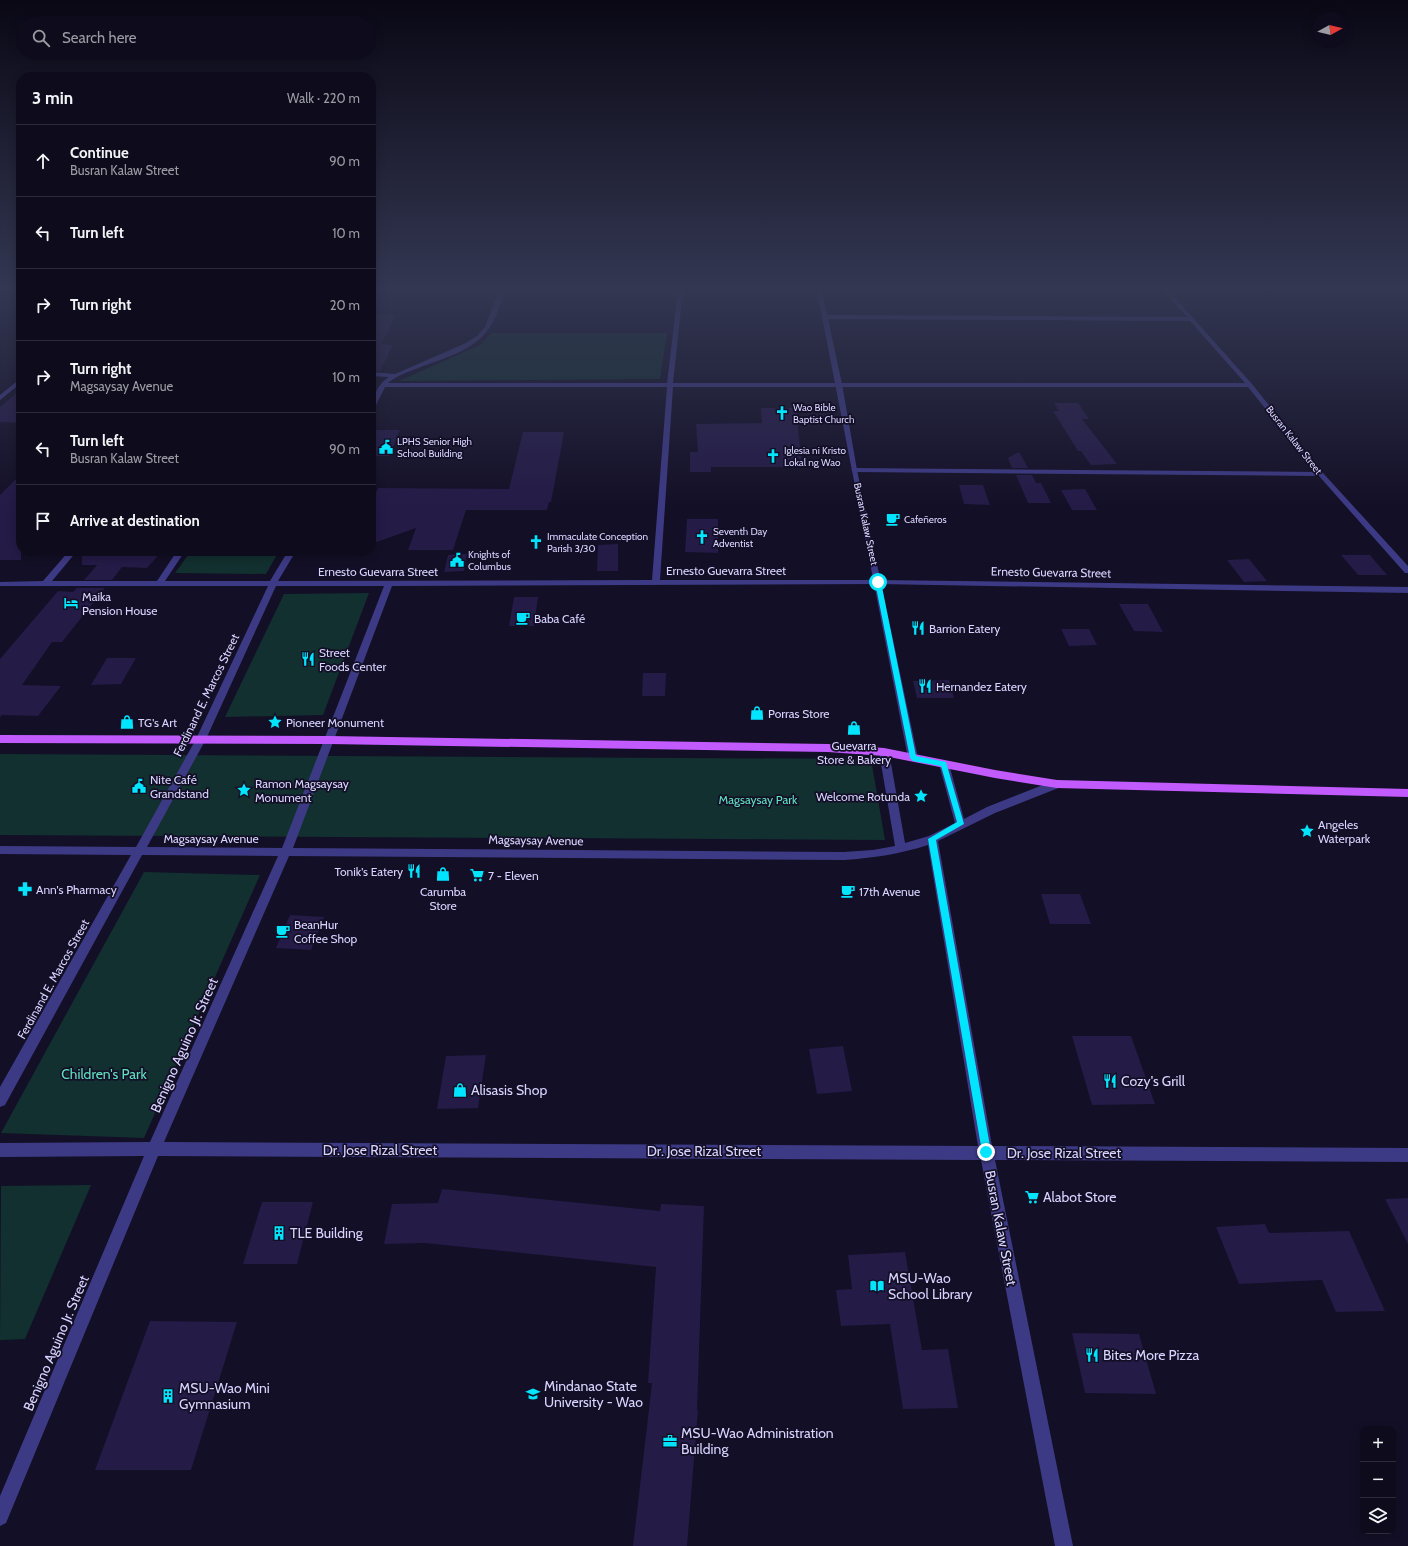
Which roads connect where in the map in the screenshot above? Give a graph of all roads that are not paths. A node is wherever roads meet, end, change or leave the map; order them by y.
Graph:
1 (425, 363) edge
2 (672, 363) edge
3 (834, 363) edge
4 (1230, 363) edge
5 (376, 374) edge
6 (395, 376) junction
7 (16, 384) edge
8 (670, 384) junction
9 (839, 384) junction
10 (383, 385) junction
11 (1250, 385) junction
12 (0, 398) edge
13 (376, 398) edge
14 (854, 470) junction
15 (1321, 474) junction
16 (69, 556) edge
17 (178, 556) edge
18 (289, 556) edge
19 (1408, 571) edge
20 (878, 582) junction
21 (160, 583) junction
22 (273, 583) junction
23 (389, 583) junction
24 (656, 583) junction
25 (0, 584) edge
26 (45, 584) junction
27 (1408, 590) edge
28 (0, 739) edge
29 (201, 739) junction
30 (329, 740) junction
31 (884, 752) junction
32 (913, 758) junction
33 (944, 764) junction
34 (1057, 784) junction
35 (1408, 793) edge
36 (960, 824) junction
37 (932, 839) junction
38 (901, 849) junction
39 (0, 850) edge
40 (286, 851) junction
41 (139, 852) junction
42 (0, 1100) edge
43 (154, 1149) junction
44 (0, 1150) edge
45 (986, 1152) junction
46 (1408, 1155) edge
47 (0, 1517) edge
48 (1064, 1546) edge

1 - 6 street
2 - 8 street
3 - 9 street, Busran Kalaw Street
4 - 11 street, Busran Kalaw Street
5 - 6 street
6 - 10 street
7 - 12 street
8 - 9 street
8 - 10 street
8 - 24 street
9 - 11 street
9 - 14 street, Busran Kalaw Street
10 - 13 street
11 - 15 street, Busran Kalaw Street
14 - 15 street
14 - 20 street, Busran Kalaw Street
15 - 19 street, Busran Kalaw Street
16 - 26 street
17 - 21 street
18 - 22 street, Ferdinand E. Marcos Street
20 - 24 street, Ernesto Guevarra Street
20 - 27 street, Ernesto Guevarra Street
20 - 32 street, Busran Kalaw Street
21 - 22 street, Ernesto Guevarra Street
21 - 26 street, Ernesto Guevarra Street
22 - 23 street, Ernesto Guevarra Street
22 - 29 street, Ferdinand E. Marcos Street
23 - 24 street, Ernesto Guevarra Street
23 - 30 street, Benigno Aguino Jr. Street
25 - 26 street, Ernesto Guevarra Street
28 - 29 main road
29 - 30 main road
29 - 41 street, Ferdinand E. Marcos Street
30 - 31 main road
30 - 40 street, Benigno Aguino Jr. Street
31 - 32 main road
31 - 38 street
32 - 33 main road
33 - 34 main road
33 - 36 street
34 - 35 main road
34 - 36 street, Magsaysay Avenue
36 - 37 street, Magsaysay Avenue
37 - 38 street, Magsaysay Avenue
37 - 45 street, Busran Kalaw Street
38 - 40 street, Magsaysay Avenue
39 - 41 street, Magsaysay Avenue
40 - 41 street, Magsaysay Avenue
40 - 43 street, Benigno Aguino Jr. Street
41 - 42 street, Ferdinand E. Marcos Street
43 - 44 street, Dr. Jose Rizal Street
43 - 45 street, Dr. Jose Rizal Street
43 - 47 street, Benigno Aguino Jr. Street
45 - 46 street, Dr. Jose Rizal Street
45 - 48 street, Busran Kalaw Street

